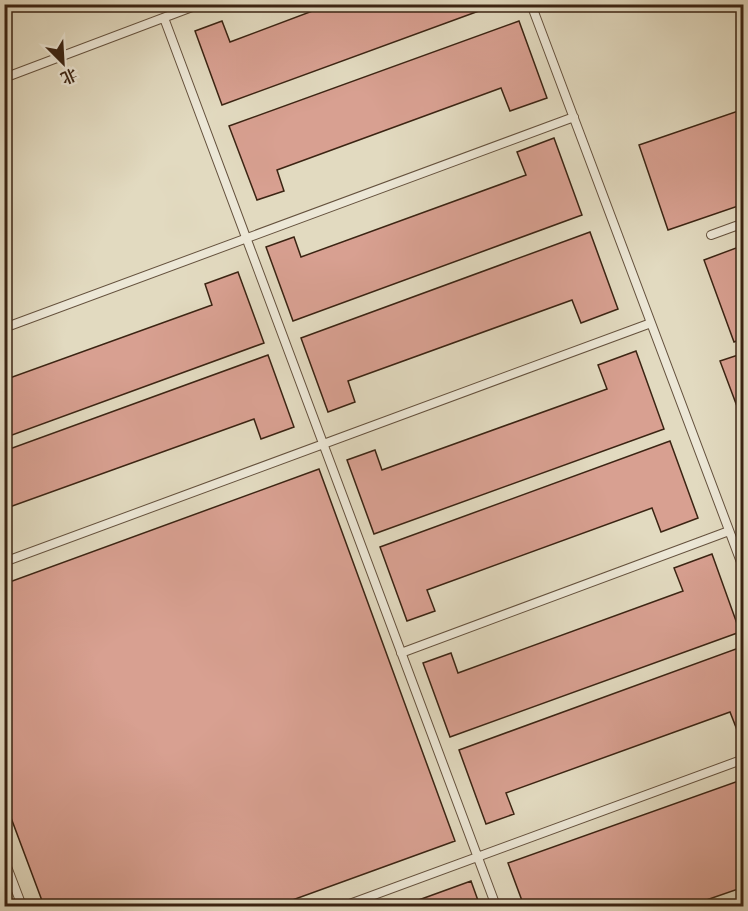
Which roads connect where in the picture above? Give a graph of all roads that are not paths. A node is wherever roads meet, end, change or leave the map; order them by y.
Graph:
1 (200, 4) edge
2 (531, 4) edge
3 (164, 18) junction
4 (4, 78) edge
5 (574, 117) junction
6 (744, 223) edge
7 (711, 235) dead end
8 (246, 238) junction
9 (651, 323) junction
10 (4, 328) edge
11 (323, 444) junction
12 (729, 531) junction
13 (4, 562) edge
14 (744, 570) edge
15 (401, 653) junction
16 (744, 759) edge
17 (478, 857) junction
18 (4, 859) edge
19 (22, 906) edge
20 (344, 906) edge
21 (496, 906) edge

1 - 3 lane
2 - 5 lane
3 - 4 lane
3 - 8 lane
5 - 8 lane
5 - 9 lane
6 - 7 lane
8 - 10 lane
8 - 11 lane
9 - 11 lane
9 - 12 lane
11 - 13 lane
11 - 15 lane
12 - 14 lane
12 - 15 lane
15 - 17 lane
16 - 17 lane
17 - 20 lane
17 - 21 lane
18 - 19 lane

